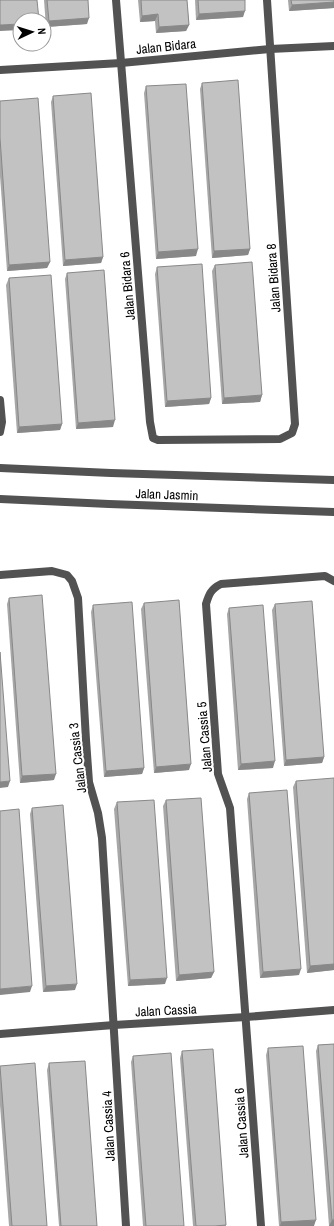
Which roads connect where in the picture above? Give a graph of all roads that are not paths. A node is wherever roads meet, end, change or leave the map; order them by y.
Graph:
1 (116, 0) edge
2 (267, 0) edge
3 (334, 46) edge
4 (270, 48) junction
5 (121, 63) junction
6 (0, 70) edge
7 (0, 400) edge
8 (0, 432) edge
9 (221, 440) joint
10 (0, 468) edge
11 (334, 480) edge
12 (0, 499) edge
13 (334, 512) edge
14 (3, 575) edge
15 (334, 581) edge
16 (334, 1010) edge
17 (246, 1017) junction
18 (114, 1025) junction
19 (0, 1034) edge
20 (126, 1226) edge
21 (261, 1226) edge

1 - 5 street, Jalan Bidara 6
2 - 4 street
3 - 4 street, Jalan Bidara
4 - 5 street, Jalan Bidara
4 - 9 street, Jalan Bidara 8
5 - 6 street, Jalan Bidara
5 - 9 street, Jalan Bidara 6
7 - 8 street
10 - 11 street, Jalan Jasmin
12 - 13 street, Jalan Jasmin
14 - 18 street, Jalan Cassia 3
15 - 17 street, Jalan Cassia 5
16 - 17 street, Jalan Cassia
17 - 18 street, Jalan Cassia
17 - 21 street, Jalan Cassia 6
18 - 19 street, Jalan Cassia
18 - 20 street, Jalan Cassia 4

